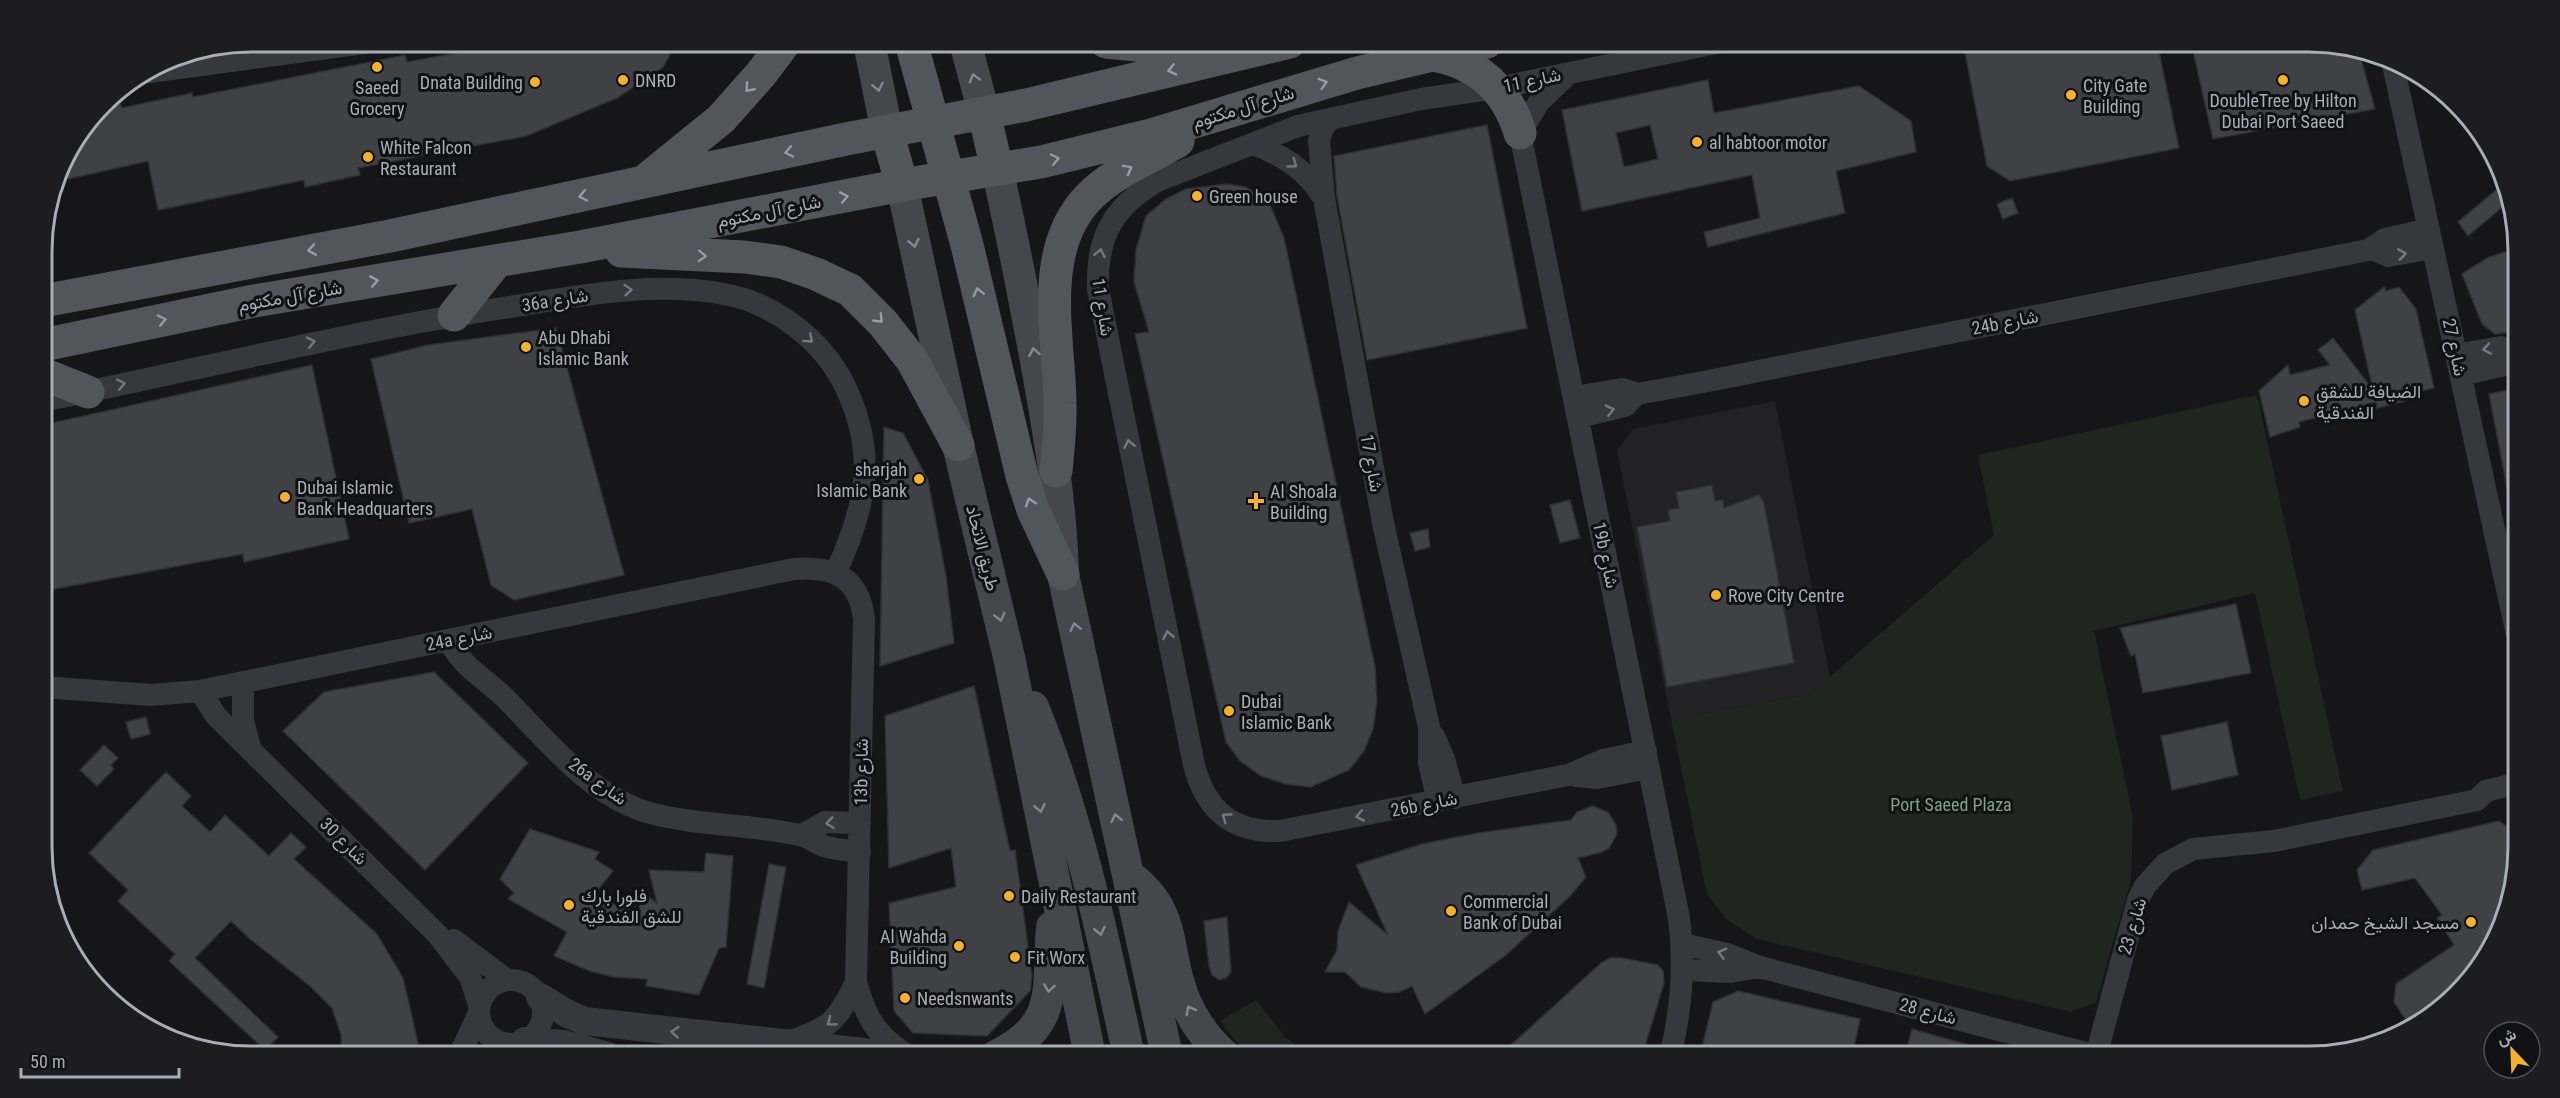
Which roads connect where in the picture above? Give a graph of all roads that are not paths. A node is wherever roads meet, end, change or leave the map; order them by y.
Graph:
1 (1444, 52) edge
2 (1669, 52) edge
3 (290, 53) edge
4 (777, 53) edge
5 (871, 53) edge
6 (914, 53) edge
7 (968, 53) edge
8 (1245, 53) edge
9 (1433, 55) junction
10 (174, 69) edge
11 (1570, 72) junction
12 (2395, 73) edge
13 (1497, 88) junction
14 (984, 113) junction
15 (1206, 118) junction
16 (1329, 120) junction
17 (932, 123) junction
18 (888, 132) junction
19 (1520, 133) junction
20 (1252, 144) junction
21 (997, 169) junction
22 (947, 177) junction
23 (641, 184) junction
24 (902, 186) junction
25 (1324, 198) junction
26 (2431, 239) junction
27 (580, 247) junction
28 (497, 261) junction
29 (53, 299) edge
30 (454, 315) junction
31 (53, 343) edge
32 (2508, 350) edge
33 (2459, 365) junction
34 (53, 378) edge
35 (88, 392) junction
36 (53, 399) edge
37 (1576, 407) junction
38 (958, 445) junction
39 (1056, 471) junction
40 (836, 572) junction
41 (1063, 574) junction
42 (2508, 592) edge
43 (475, 635) junction
44 (449, 640) junction
45 (1009, 657) junction
46 (52, 680) edge
47 (243, 683) junction
48 (492, 685) junction
49 (52, 688) edge
50 (80, 690) junction
51 (200, 691) junction
52 (250, 747) junction
53 (1647, 760) junction
54 (2508, 786) edge
55 (1446, 800) junction
56 (2477, 800) junction
57 (2508, 801) edge
58 (860, 823) junction
59 (1280, 831) joint
60 (802, 835) junction
61 (2260, 843) junction
62 (860, 852) junction
63 (1128, 875) junction
64 (1058, 888) junction
65 (438, 935) junction
66 (1682, 944) junction
67 (1760, 967) junction
68 (1683, 970) junction
69 (507, 980) junction
70 (856, 982) junction
71 (540, 997) junction
72 (479, 1010) junction
73 (520, 1042) junction
74 (788, 1042) junction
75 (1673, 1045) edge
76 (2055, 1045) edge
77 (2099, 1045) edge
78 (2113, 1045) edge
79 (463, 1046) edge
80 (510, 1046) edge
81 (571, 1046) edge
82 (818, 1046) edge
83 (895, 1046) edge
84 (1014, 1046) edge
85 (1088, 1046) edge
86 (1127, 1046) edge
87 (1165, 1046) edge
88 (1216, 1046) edge

1 - 9 main road, شارع آل مكتوم
2 - 11 street, شارع 11
3 - 10 street
4 -> 23 main road
5 -> 18 main road, طريق الاتحاد
6 - 17 main road
14 -> 7 main road
8 -> 14 main road
9 - 13 main road
15 -> 9 main road, شارع آل مكتوم
11 - 13 street, شارع 11
11 - 19 street
12 - 26 street, شارع 27
13 - 16 street, شارع 11
13 - 19 main road
14 - 17 main road
14 - 21 main road
21 -> 15 main road, شارع آل مكتوم
39 -> 15 main road
16 - 20 street, شارع 11
16 - 25 street, شارع 17
17 - 18 main road
17 - 22 main road
18 -> 23 main road
18 - 24 main road, طريق الاتحاد
19 - 37 street, 19b شارع
20 -> 25 street, شارع 17
59 -> 20 street, شارع 11
21 - 22 main road, شارع آل مكتوم
39 -> 21 main road
22 - 24 main road, شارع آل مكتوم
41 -> 22 main road
23 -> 29 main road
27 -> 24 main road, شارع آل مكتوم
24 -> 38 main road, طريق الاتحاد
25 - 55 street, شارع 17
26 - 33 street, شارع 27
26 - 37 street, 24b شارع
27 - 28 main road, شارع آل مكتوم
27 -> 38 main road
28 - 30 main road
31 -> 28 main road, شارع آل مكتوم
35 -> 30 street, 36a شارع
30 -> 40 street, 36a شارع
32 - 33 street
33 - 42 street, شارع 27
34 - 35 main road
35 - 36 street, 36a شارع
37 - 53 street, 19b شارع
38 -> 45 main road, طريق الاتحاد
39 - 41 main road
40 - 43 street, 24a شارع
40 - 58 street, 13b شارع
63 -> 41 main road
43 - 44 street, 24a شارع
43 - 48 street, 26a شارع
44 - 47 street, 24a شارع
44 - 48 street, 26a شارع
45 -> 64 main road, طريق الاتحاد
45 -> 86 main road
46 - 50 street, 24a شارع
47 - 51 street, 24a شارع
47 - 52 street
48 - 60 street, 26a شارع
49 - 50 street, 24a شارع
50 - 51 street, 24a شارع
51 - 52 street, شارع 30
52 - 65 street, شارع 30
53 - 55 street, 26b شارع
53 - 66 street, 19b شارع
54 - 56 street, شارع 23
55 -> 59 street, 26b شارع
56 - 57 street, شارع 23
56 - 61 street, شارع 23
58 -> 60 street
58 - 62 street, 13b شارع
60 - 62 street, 26a شارع
61 - 77 street, شارع 23
61 - 78 street, شارع 23
62 - 70 street, 13b شارع
63 - 87 main road
88 -> 63 main road
64 -> 84 main road
64 - 85 main road, طريق الاتحاد
65 - 69 street, شارع 30
65 - 72 street, شارع 30
67 -> 66 street, شارع 28
66 - 68 street, 19b شارع
67 - 68 street, شارع 28
67 - 76 street, شارع 28
68 - 75 street, 19b شارع
69 - 71 street
69 - 72 street
70 -> 74 street, 13b شارع
70 - 83 street, 13b شارع
71 - 73 street
74 -> 71 street
72 - 73 street
72 - 79 street
73 - 80 street
73 - 81 street
74 - 82 street

